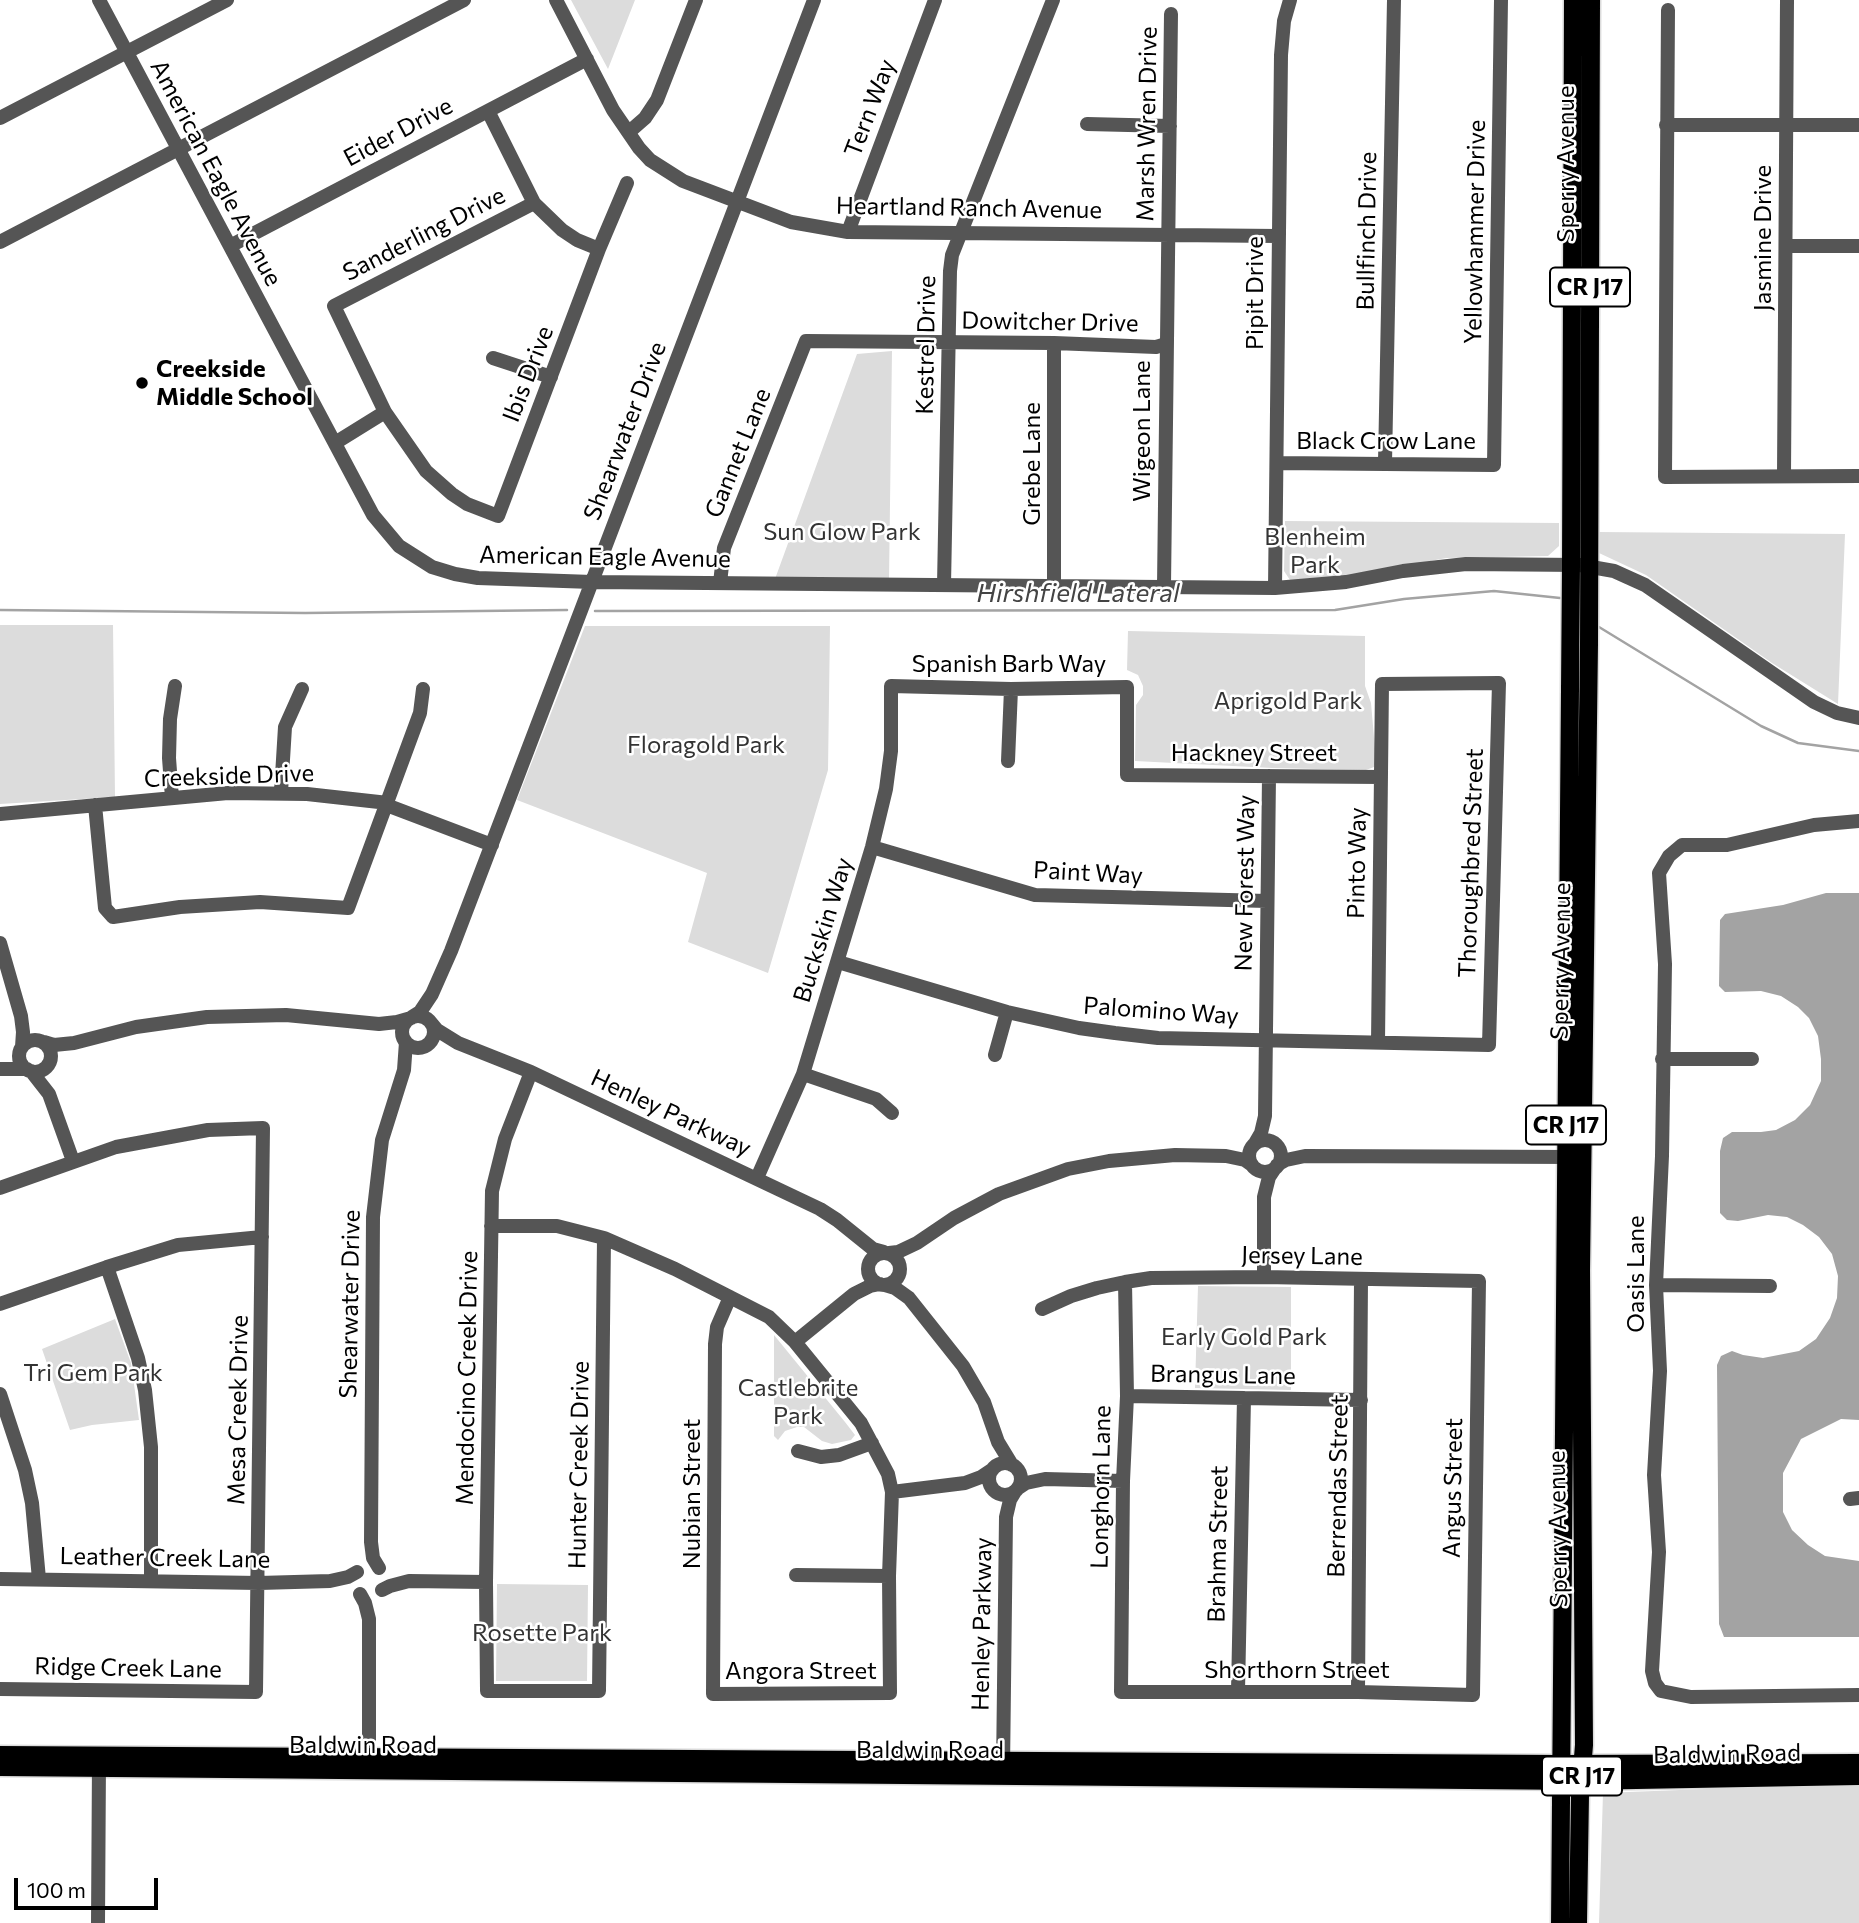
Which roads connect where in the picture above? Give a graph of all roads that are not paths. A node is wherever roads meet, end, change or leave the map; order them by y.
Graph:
1 (99, 0) edge
2 (227, 0) edge
3 (464, 0) edge
4 (556, 0) edge
5 (696, 0) edge
6 (814, 0) edge
7 (935, 0) edge
8 (1053, 0) edge
9 (1290, 0) edge
10 (1394, 0) edge
11 (1501, 0) edge
12 (1573, 0) edge
13 (1591, 0) edge
14 (1787, 0) edge
15 (1668, 10) dead end
16 (1171, 14) dead end
17 (125, 53) junction
18 (587, 59) junction
19 (488, 111) junction
20 (0, 118) edge
21 (1087, 124) dead end
22 (1666, 125) junction
23 (1787, 125) junction
24 (1859, 125) edge
25 (1170, 126) junction
26 (629, 132) junction
27 (180, 150) junction
28 (627, 183) dead end
29 (737, 202) junction
30 (534, 203) junction
31 (848, 232) junction
32 (962, 234) junction
33 (1169, 234) junction
34 (1278, 236) junction
35 (0, 242) edge
36 (230, 246) junction
37 (1786, 246) junction
38 (1859, 246) edge
39 (600, 249) junction
40 (806, 341) joint
41 (949, 342) junction
42 (1054, 343) junction
43 (1166, 344) junction
44 (493, 358) dead end
45 (551, 377) junction
46 (385, 412) junction
47 (335, 443) junction
48 (1277, 463) junction
49 (1385, 463) junction
50 (1494, 465) joint
51 (1784, 476) junction
52 (1859, 476) edge
53 (1580, 565) junction
54 (592, 582) junction
55 (720, 583) junction
56 (944, 585) junction
57 (1054, 586) junction
58 (1164, 586) junction
59 (1275, 588) junction
60 (1499, 683) joint
61 (175, 686) dead end
62 (891, 686) joint
63 (1011, 688) junction
64 (302, 689) dead end
65 (424, 689) dead end
66 (1859, 718) edge
67 (1008, 761) dead end
68 (1127, 775) joint
69 (1269, 776) junction
70 (1381, 777) junction
71 (281, 792) junction
72 (172, 798) junction
73 (388, 803) junction
74 (95, 806) junction
75 (0, 814) edge
76 (1859, 821) edge
77 (492, 845) junction
78 (872, 848) junction
79 (1267, 901) junction
80 (0, 943) edge
81 (838, 962) junction
82 (432, 995) junction
83 (1007, 1012) junction
84 (21, 1016) junction
85 (412, 1018) junction
86 (431, 1023) junction
87 (379, 1024) junction
88 (41, 1041) junction
89 (405, 1041) junction
90 (1266, 1041) junction
91 (1378, 1042) junction
92 (74, 1043) junction
93 (458, 1043) junction
94 (1489, 1045) joint
95 (427, 1046) junction
96 (21, 1050) junction
97 (995, 1055) dead end
98 (1662, 1059) junction
99 (1752, 1059) dead end
100 (50, 1062) junction
101 (0, 1069) edge
102 (29, 1070) junction
103 (404, 1070) junction
104 (531, 1072) junction
105 (803, 1074) junction
106 (49, 1094) junction
107 (892, 1113) dead end
108 (1265, 1116) junction
109 (1275, 1144) junction
110 (1253, 1146) junction
111 (1226, 1156) junction
112 (1305, 1156) junction
113 (1565, 1157) junction
114 (1584, 1157) junction
115 (73, 1161) junction
116 (1253, 1166) junction
117 (1276, 1167) junction
118 (757, 1178) junction
119 (0, 1188) edge
120 (1264, 1197) junction
121 (491, 1226) junction
122 (262, 1237) junction
123 (858, 1237) junction
124 (604, 1238) junction
125 (917, 1243) junction
126 (887, 1253) junction
127 (107, 1266) junction
128 (901, 1268) junction
129 (869, 1269) junction
130 (1264, 1277) junction
131 (1361, 1280) junction
132 (1479, 1281) joint
133 (1125, 1282) junction
134 (882, 1284) junction
135 (1656, 1285) junction
136 (1770, 1286) dead end
137 (854, 1294) junction
138 (730, 1297) junction
139 (909, 1298) junction
140 (0, 1304) edge
141 (1042, 1309) dead end
142 (795, 1342) junction
143 (0, 1394) edge
144 (1126, 1396) junction
145 (1244, 1398) junction
146 (1362, 1400) junction
147 (998, 1442) junction
148 (873, 1443) junction
149 (798, 1451) dead end
150 (1014, 1466) junction
151 (993, 1469) junction
152 (1045, 1479) junction
153 (1123, 1481) junction
154 (965, 1483) junction
155 (993, 1490) junction
156 (1017, 1490) junction
157 (892, 1492) junction
158 (1006, 1517) junction
159 (371, 1542) junction
160 (358, 1570) junction
161 (380, 1570) junction
162 (796, 1575) dead end
163 (889, 1576) junction
164 (0, 1579) edge
165 (39, 1579) junction
166 (151, 1581) junction
167 (330, 1581) junction
168 (409, 1581) junction
169 (486, 1582) junction
170 (259, 1583) junction
171 (359, 1592) junction
172 (381, 1592) junction
173 (369, 1619) junction
174 (0, 1689) edge
175 (487, 1691) joint
176 (1238, 1691) junction
177 (256, 1692) joint
178 (1121, 1692) joint
179 (1359, 1692) junction
180 (713, 1694) joint
181 (1473, 1695) joint
182 (1859, 1695) edge
183 (0, 1755) edge
184 (99, 1762) junction
185 (1168, 1762) junction
186 (1859, 1763) edge
187 (369, 1764) junction
188 (0, 1767) edge
189 (1003, 1768) junction
190 (1560, 1772) junction
191 (1582, 1772) junction
192 (1096, 1775) junction
193 (1859, 1776) edge
194 (97, 1923) edge
195 (1560, 1923) edge
196 (1578, 1923) edge

1 - 17 street, American Eagle Avenue
2 - 17 street
3 - 27 street
4 - 18 street, Heartland Ranch Avenue
5 - 26 street
6 - 29 street, Shearwater Drive
7 - 31 street, Tern Way
8 - 32 street, Kestrel Drive
9 - 34 street, Pipit Drive
10 - 49 street, Bullfinch Drive
11 - 50 street, Yellowhammer Drive
12 - 53 main road, Sperry Avenue / CR J17
13 - 53 main road, Sperry Avenue / CR J17
14 - 23 street, Jasmine Drive
15 - 22 street
16 - 25 street, Marsh Wren Drive
17 - 20 street
17 - 27 street, American Eagle Avenue
18 - 19 street, Eider Drive
18 - 26 street, Heartland Ranch Avenue
19 - 30 street
19 - 36 street, Eider Drive
21 - 25 street
22 - 23 street
22 - 51 street
23 - 24 street
23 - 37 street, Jasmine Drive
25 - 33 street, Marsh Wren Drive
26 - 29 street, Heartland Ranch Avenue
27 - 35 street
27 - 36 street, American Eagle Avenue
28 - 39 street, Ibis Drive
29 - 31 street, Heartland Ranch Avenue
29 - 54 street, Shearwater Drive
30 - 39 street
30 - 46 street, Sanderling Drive
31 - 32 street, Heartland Ranch Avenue
32 - 33 street, Heartland Ranch Avenue
32 - 41 street, Kestrel Drive
33 - 34 street, Heartland Ranch Avenue
33 - 43 street, Wigeon Lane
34 - 48 street, Pipit Drive
36 - 47 street, American Eagle Avenue
37 - 38 street
37 - 51 street, Jasmine Drive
39 - 45 street, Ibis Drive
40 - 41 street, Dowitcher Drive
40 - 55 street, Gannet Lane
41 - 42 street, Dowitcher Drive
41 - 56 street, Kestrel Drive
42 - 43 street, Dowitcher Drive
42 - 57 street, Grebe Lane
43 - 58 street, Wigeon Lane
44 - 45 street
45 - 46 street, Ibis Drive
46 - 47 street
47 - 54 street, American Eagle Avenue
48 - 49 street, Black Crow Lane
48 - 59 street, Pipit Drive
49 - 50 street, Black Crow Lane
51 - 52 street
53 - 59 street, American Eagle Avenue
53 - 66 street, American Eagle Avenue
53 - 113 main road, Sperry Avenue / CR J17
53 - 114 main road, Sperry Avenue / CR J17
54 - 55 street, American Eagle Avenue
54 - 77 street, Shearwater Drive
55 - 56 street, American Eagle Avenue
56 - 57 street, American Eagle Avenue
57 - 58 street, American Eagle Avenue
58 - 59 street, American Eagle Avenue
60 - 70 street, Pinto Way
60 - 94 street, Thoroughbred Street
61 - 72 street
62 - 63 street, Spanish Barb Way
62 - 78 street, Buckskin Way
63 - 67 street
63 - 68 street, Spanish Barb Way
64 - 71 street
65 - 73 street
68 - 69 street, Hackney Street
69 - 70 street, Hackney Street
69 - 79 street, New Forest Way
70 - 91 street, Pinto Way
71 - 72 street, Creekside Drive
71 - 73 street, Creekside Drive
72 - 74 street, Creekside Drive
73 - 74 street
73 - 77 street, Creekside Drive
74 - 75 street, Creekside Drive
76 - 98 street, Oasis Lane
77 - 82 street, Shearwater Drive
78 - 79 street, Paint Way
78 - 81 street, Buckskin Way
79 - 90 street, New Forest Way
80 - 84 street
81 - 83 street, Palomino Way
81 - 105 street, Buckskin Way
82 - 85 street, Shearwater Drive
82 - 86 street, Shearwater Drive
83 - 90 street, Palomino Way
83 - 97 street
84 - 88 street
84 - 96 street
85 - 86 street
85 - 87 street
85 - 89 street
86 - 93 street, Henley Parkway
86 - 95 street
87 - 89 street
87 - 92 street
88 - 92 street
88 - 96 street
88 - 100 street
89 - 95 street
89 - 103 street, Shearwater Drive
90 - 91 street, Palomino Way
90 - 108 street, New Forest Way
91 - 94 street, Palomino Way
92 - 100 street
93 - 95 street, Henley Parkway
93 - 104 street, Henley Parkway
95 - 103 street, Shearwater Drive
96 - 101 street
96 - 102 street
98 - 99 street
98 - 135 street, Oasis Lane
100 - 102 street
100 - 106 street
101 - 102 street
102 - 106 street
103 - 159 street, Shearwater Drive
104 - 118 street, Henley Parkway
104 - 121 street, Mendocino Creek Drive
105 - 107 street
105 - 118 street, Buckskin Way
106 - 115 street
108 - 109 street, New Forest Way
108 - 110 street, New Forest Way
109 - 110 street
109 - 112 street
109 - 117 street
110 - 111 street
110 - 116 street
111 - 116 street
111 - 125 street
112 - 113 street
112 - 117 street
113 - 114 street
113 - 190 main road, Sperry Avenue / CR J17
114 - 191 main road, Sperry Avenue / CR J17
115 - 119 street
115 - 122 street, Mesa Creek Drive
116 - 117 street
116 - 120 street
117 - 120 street
118 - 123 street, Henley Parkway
120 - 130 street
121 - 124 street
121 - 169 street, Mendocino Creek Drive
122 - 127 street
122 - 170 street, Mesa Creek Drive
123 - 126 street, Henley Parkway
123 - 129 street
124 - 138 street
124 - 175 street, Hunter Creek Drive
125 - 126 street
125 - 128 street
126 - 128 street
126 - 129 street
127 - 140 street
127 - 166 street
128 - 134 street
128 - 139 street
129 - 134 street
129 - 137 street
130 - 131 street, Jersey Lane
130 - 133 street, Jersey Lane
131 - 132 street, Jersey Lane
131 - 146 street, Berrendas Street
132 - 181 street, Angus Street
133 - 141 street, Jersey Lane
133 - 144 street, Longhorn Lane
134 - 137 street
134 - 139 street
135 - 136 street
135 - 182 street, Oasis Lane
137 - 142 street
138 - 142 street
138 - 180 street, Nubian Street
139 - 147 street
142 - 148 street
143 - 165 street
144 - 145 street, Brangus Lane
144 - 153 street, Longhorn Lane
145 - 146 street, Brangus Lane
145 - 176 street, Brahma Street
146 - 179 street, Berrendas Street
147 - 150 street
147 - 151 street
148 - 149 street
148 - 157 street
150 - 151 street
150 - 152 street
150 - 156 street
151 - 154 street
151 - 155 street
152 - 153 street
152 - 156 street
153 - 178 street, Longhorn Lane
154 - 155 street
154 - 157 street
155 - 156 street
155 - 158 street, Henley Parkway
156 - 158 street, Henley Parkway
157 - 163 street
158 - 189 street, Henley Parkway
159 - 160 street, Shearwater Drive
159 - 161 street, Shearwater Drive
160 - 161 street
160 - 167 street, Leather Creek Lane
160 - 171 street
161 - 168 street
161 - 172 street
162 - 163 street
163 - 180 street, Angora Street
164 - 165 street, Leather Creek Lane
165 - 166 street, Leather Creek Lane
166 - 170 street, Leather Creek Lane
167 - 170 street, Leather Creek Lane
167 - 171 street, Leather Creek Lane
168 - 169 street
168 - 172 street
169 - 175 street, Mendocino Creek Drive
170 - 177 street, Mesa Creek Drive
171 - 172 street
171 - 173 street
172 - 173 street
173 - 187 street
174 - 177 street, Ridge Creek Lane
176 - 178 street, Shorthorn Street
176 - 179 street, Shorthorn Street
179 - 181 street, Shorthorn Street
183 - 184 main road, Baldwin Road
184 - 187 main road, Baldwin Road
184 - 188 main road, Baldwin Road
184 - 194 street
185 - 189 main road, Baldwin Road
185 - 190 main road, Baldwin Road
185 - 192 main road
186 - 191 main road, Baldwin Road
187 - 189 main road, Baldwin Road
189 - 192 main road, Baldwin Road
190 - 191 main road, Baldwin Road
190 - 192 main road, Baldwin Road
190 - 195 main road, Sperry Avenue / CR J17
191 - 193 main road, Baldwin Road
191 - 196 main road, Sperry Avenue / CR J17

